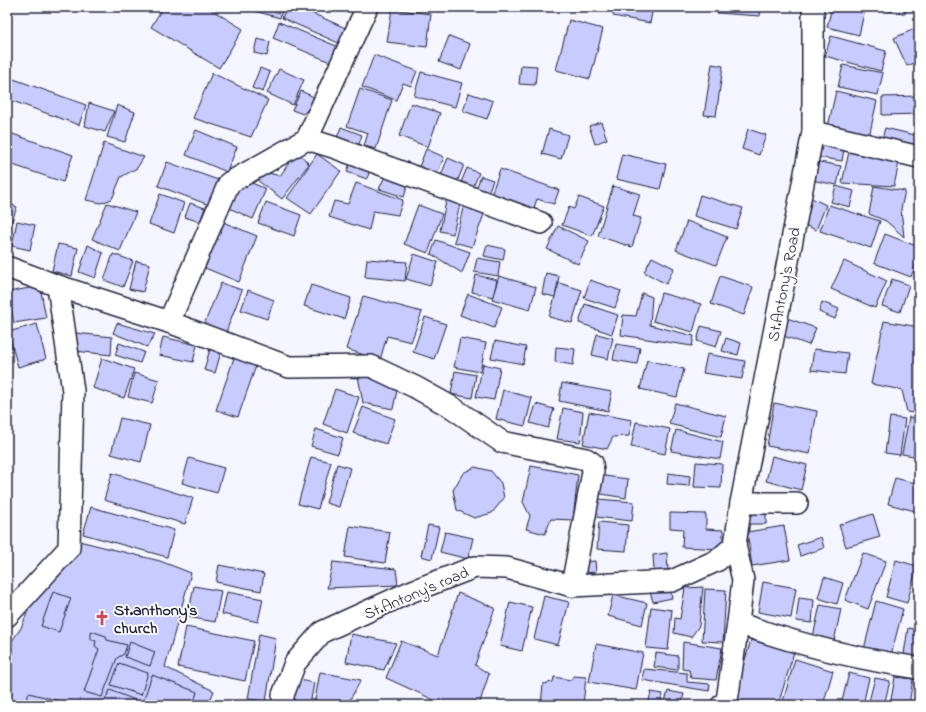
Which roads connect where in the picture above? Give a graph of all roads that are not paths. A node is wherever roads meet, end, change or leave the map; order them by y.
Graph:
1 (367, 7) edge
2 (813, 7) edge
3 (813, 132) junction
4 (307, 139) junction
5 (919, 157) edge
6 (541, 223) dead end
7 (7, 266) edge
8 (58, 286) junction
9 (169, 322) junction
10 (741, 503) junction
11 (797, 503) dead end
12 (735, 545) junction
13 (572, 586) junction
14 (7, 616) edge
15 (738, 623) junction
16 (919, 668) edge
17 (726, 704) edge
18 (283, 705) edge

1 - 4 street
2 - 3 street, St.Antony's Road
3 - 5 street
3 - 10 street, St.Antony's Road
4 - 6 street
4 - 9 street
7 - 8 street
8 - 9 street
8 - 14 street
9 - 13 street
10 - 11 street
10 - 12 street
12 - 13 street, St.Antony's road
12 - 15 street
13 - 18 street, St.Antony's road
15 - 16 street
15 - 17 street

